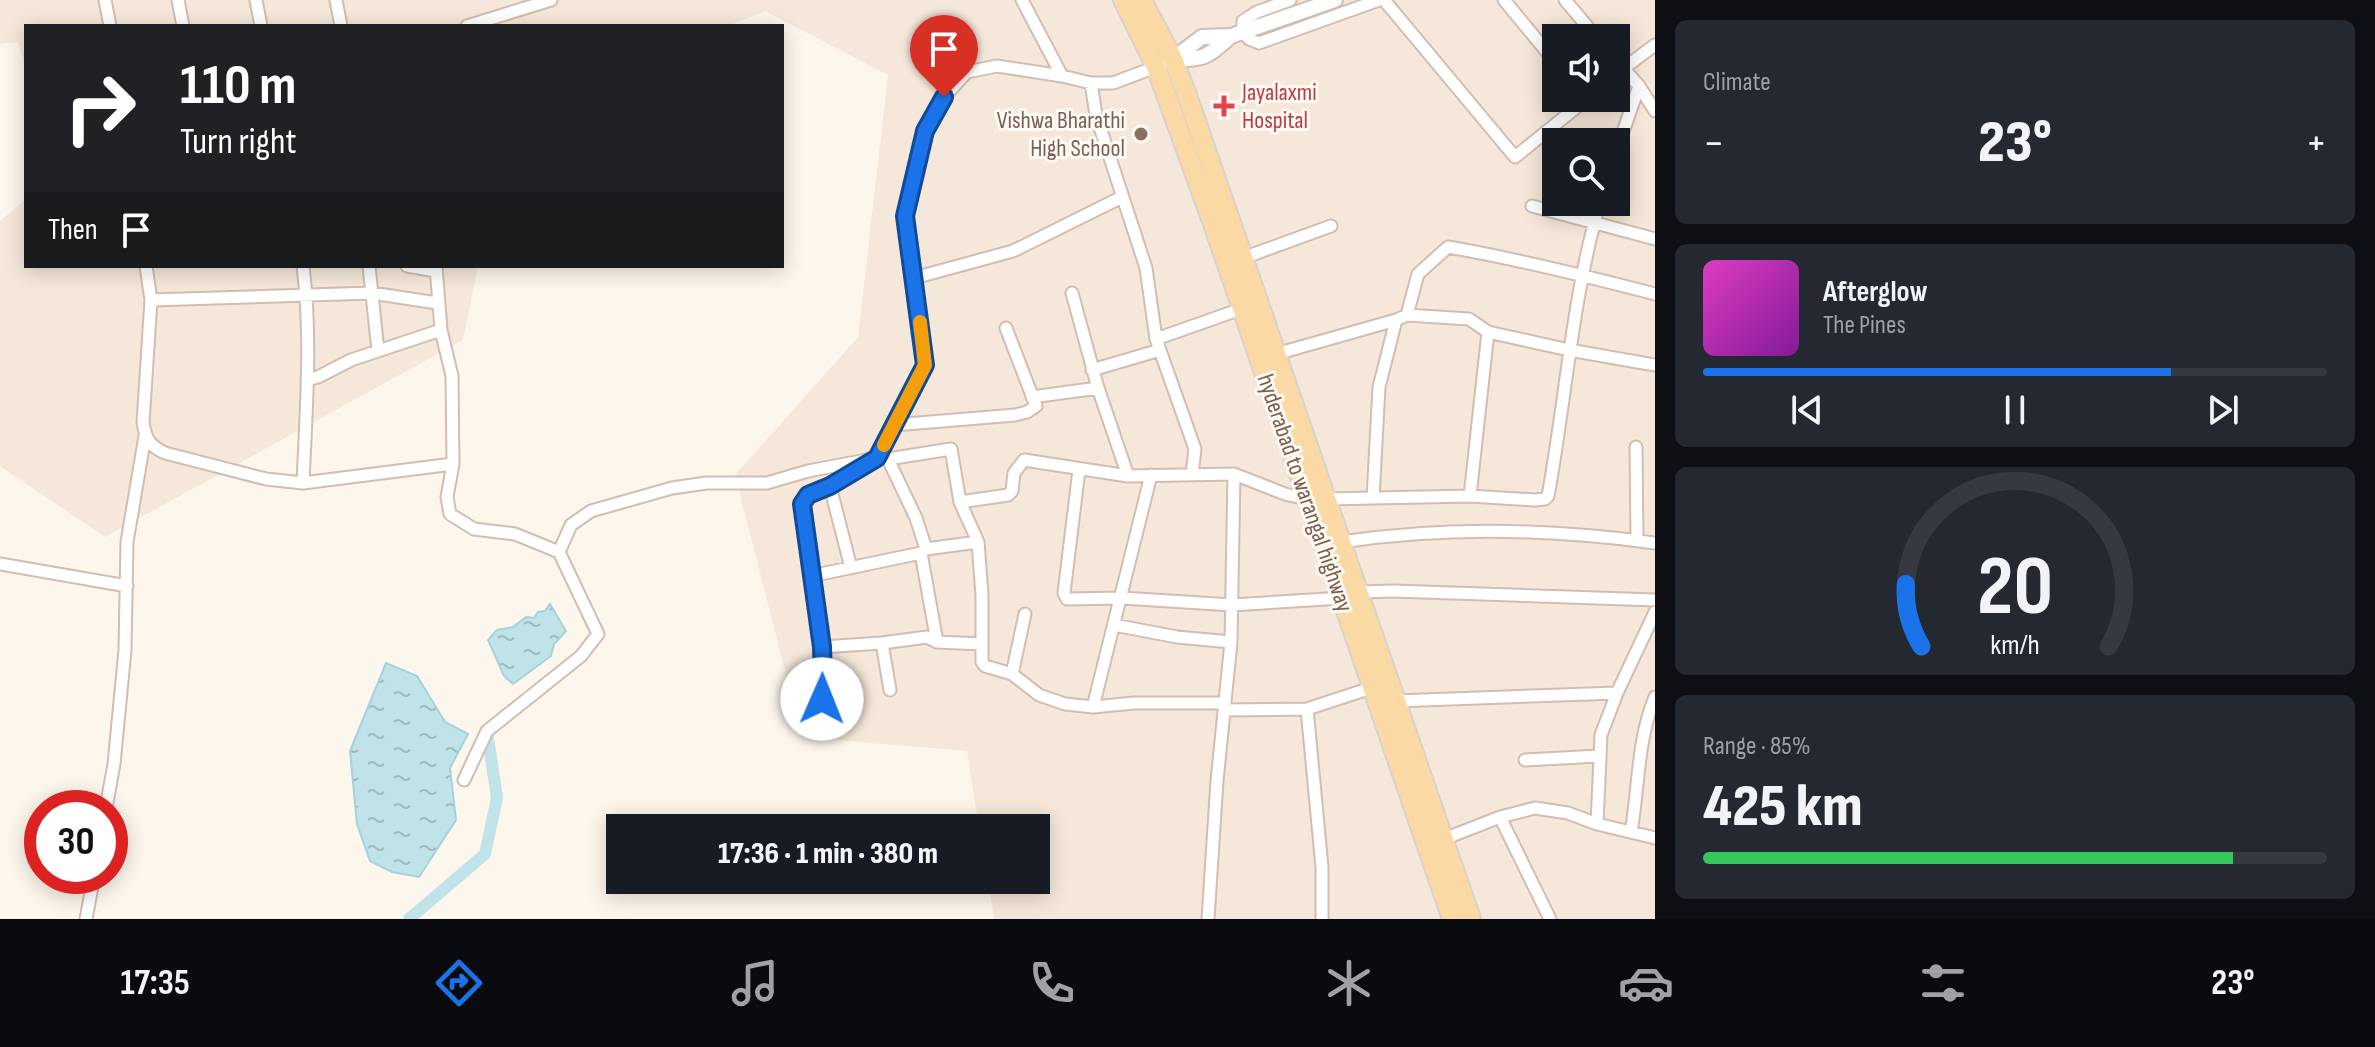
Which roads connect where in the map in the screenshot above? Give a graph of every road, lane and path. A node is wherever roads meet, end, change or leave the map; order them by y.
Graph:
1 (105, 0) edge
2 (178, 0) edge
3 (256, 0) edge
4 (336, 0) edge
5 (551, 0) edge
6 (1123, 0) edge
7 (1142, 0) edge
8 (1290, 0) edge
9 (1335, 0) edge
10 (1382, 0) edge
11 (1504, 0) edge
12 (1565, 0) edge
13 (1024, 1) edge
14 (110, 24) edge
15 (183, 24) edge
16 (261, 24) edge
17 (341, 24) edge
18 (473, 24) edge
19 (1585, 24) edge
20 (1242, 32) junction
21 (1655, 45) edge
22 (1542, 46) edge
23 (1630, 60) edge
24 (1165, 63) junction
25 (1062, 76) junction
26 (1630, 78) edge
27 (1091, 83) junction
28 (1639, 86) junction
29 (1655, 111) edge
30 (1571, 112) edge
31 (1624, 128) edge
32 (1122, 197) junction
33 (1532, 206) dead end
34 (1596, 216) edge
35 (1594, 223) junction
36 (1331, 226) dead end
37 (1655, 239) edge
38 (1243, 258) junction
39 (146, 268) edge
40 (303, 268) edge
41 (369, 268) edge
42 (436, 268) edge
43 (1583, 275) junction
44 (914, 278) junction
45 (372, 293) junction
46 (1072, 293) dead end
47 (1655, 294) edge
48 (306, 296) junction
49 (151, 300) junction
50 (437, 303) junction
51 (1241, 309) junction
52 (1402, 318) junction
53 (1006, 328) dead end
54 (441, 330) junction
55 (1488, 332) junction
56 (1158, 344) junction
57 (1569, 350) junction
58 (378, 351) junction
59 (1276, 354) junction
60 (1655, 365) edge
61 (1092, 370) junction
62 (307, 380) junction
63 (1098, 388) junction
64 (1032, 397) junction
65 (894, 425) junction
66 (145, 435) junction
67 (1636, 447) dead end
68 (882, 458) junction
69 (453, 464) junction
70 (1079, 470) junction
71 (1192, 474) junction
72 (1234, 474) junction
73 (1151, 475) junction
74 (1128, 476) junction
75 (303, 483) junction
76 (830, 486) junction
77 (1470, 496) junction
78 (1373, 498) junction
79 (1306, 499) junction
80 (1327, 499) junction
81 (960, 502) junction
82 (1637, 540) junction
83 (978, 542) junction
84 (1342, 542) junction
85 (1655, 543) edge
86 (923, 551) junction
87 (559, 552) junction
88 (0, 564) edge
89 (851, 568) junction
90 (811, 576) junction
91 (127, 586) junction
92 (1350, 595) junction
93 (1122, 598) junction
94 (1655, 600) edge
95 (1232, 605) junction
96 (1655, 612) edge
97 (1025, 614) dead end
98 (1114, 625) junction
99 (937, 642) junction
100 (1231, 642) junction
101 (882, 643) junction
102 (982, 644) junction
103 (822, 647) junction
104 (1012, 674) junction
105 (1371, 688) junction
106 (890, 690) dead end
107 (1617, 693) junction
108 (1655, 697) edge
109 (1395, 701) junction
110 (1224, 706) junction
111 (1093, 707) junction
112 (1307, 709) junction
113 (813, 719) dead end
114 (1599, 756) junction
115 (1525, 760) dead end
116 (464, 780) dead end
117 (109, 790) edge
118 (1500, 817) junction
119 (1597, 824) junction
120 (1631, 832) junction
121 (1655, 838) edge
122 (1444, 839) junction
123 (91, 894) edge
124 (86, 919) edge
125 (1208, 919) edge
126 (1322, 919) edge
127 (1452, 919) edge
128 (1471, 919) edge
129 (1550, 919) edge

1 - 14 street
2 - 15 street
3 - 16 street
4 - 17 street
5 - 18 street
6 - 24 main road
7 - 24 main road
8 - 20 street
9 - 20 street
10 - 20 street
10 - 30 street
11 - 22 street
12 - 19 street
13 - 25 street
20 - 24 street
21 - 23 street
24 - 27 street
24 - 38 main road
24 - 51 main road, hyderabad to warangal highway
25 - 27 street
25 - 44 street
26 - 28 street
27 - 32 street
28 - 29 street
28 - 31 street
32 - 44 street
32 - 56 street
33 - 35 street
34 - 35 street
35 - 37 street
35 - 43 street
36 - 38 street
38 - 59 main road
39 - 49 street
40 - 48 street
41 - 45 street
42 - 50 street
43 - 47 street
43 - 52 street
43 - 57 street
44 - 65 street
45 - 48 street
45 - 50 street
45 - 58 street
46 - 61 street
48 - 49 street
48 - 62 street
49 - 66 street
50 - 54 street
51 - 56 street
51 - 79 main road, hyderabad to warangal highway
52 - 55 street
52 - 59 street
52 - 78 street
53 - 64 street
54 - 58 street
54 - 69 street
55 - 57 street
55 - 77 street
56 - 61 street
56 - 71 street
57 - 60 street
57 - 77 street
58 - 62 street
59 - 80 main road
61 - 63 street
62 - 75 street
63 - 64 street
63 - 74 street
64 - 65 street
65 - 68 street
66 - 75 street
66 - 91 street
67 - 82 street
68 - 76 street
68 - 81 street
68 - 86 street
68 - 87 street
69 - 75 street
69 - 87 street
70 - 74 street
70 - 81 street
70 - 93 street
71 - 72 street
71 - 73 street
72 - 79 street
72 - 95 street
73 - 74 street
73 - 93 street
76 - 89 street
76 - 90 street
77 - 78 street
78 - 80 street
79 - 92 main road, hyderabad to warangal highway
80 - 84 main road
81 - 83 street
82 - 84 street
82 - 85 street
83 - 86 street
83 - 102 street
84 - 92 main road
86 - 89 street
86 - 99 street
87 - 116 street
88 - 91 street
89 - 90 street
90 - 103 street
91 - 117 street
92 - 94 street
92 - 95 street
92 - 105 main road, hyderabad to warangal highway
92 - 109 main road
93 - 95 street
93 - 98 street
95 - 100 street
96 - 107 street
97 - 104 street
98 - 100 street
98 - 111 street
99 - 101 street
99 - 102 street
100 - 110 street
101 - 103 street
101 - 106 street
102 - 104 street
103 - 113 street
104 - 111 street
105 - 112 street
105 - 127 main road, hyderabad to warangal highway
107 - 109 street
107 - 114 street
108 - 120 street
109 - 122 main road
110 - 111 street
110 - 112 street
110 - 125 street
112 - 126 street
114 - 115 street
114 - 119 street
118 - 119 street
118 - 122 street
118 - 129 street
119 - 120 street
120 - 121 street
122 - 128 main road
123 - 124 street

